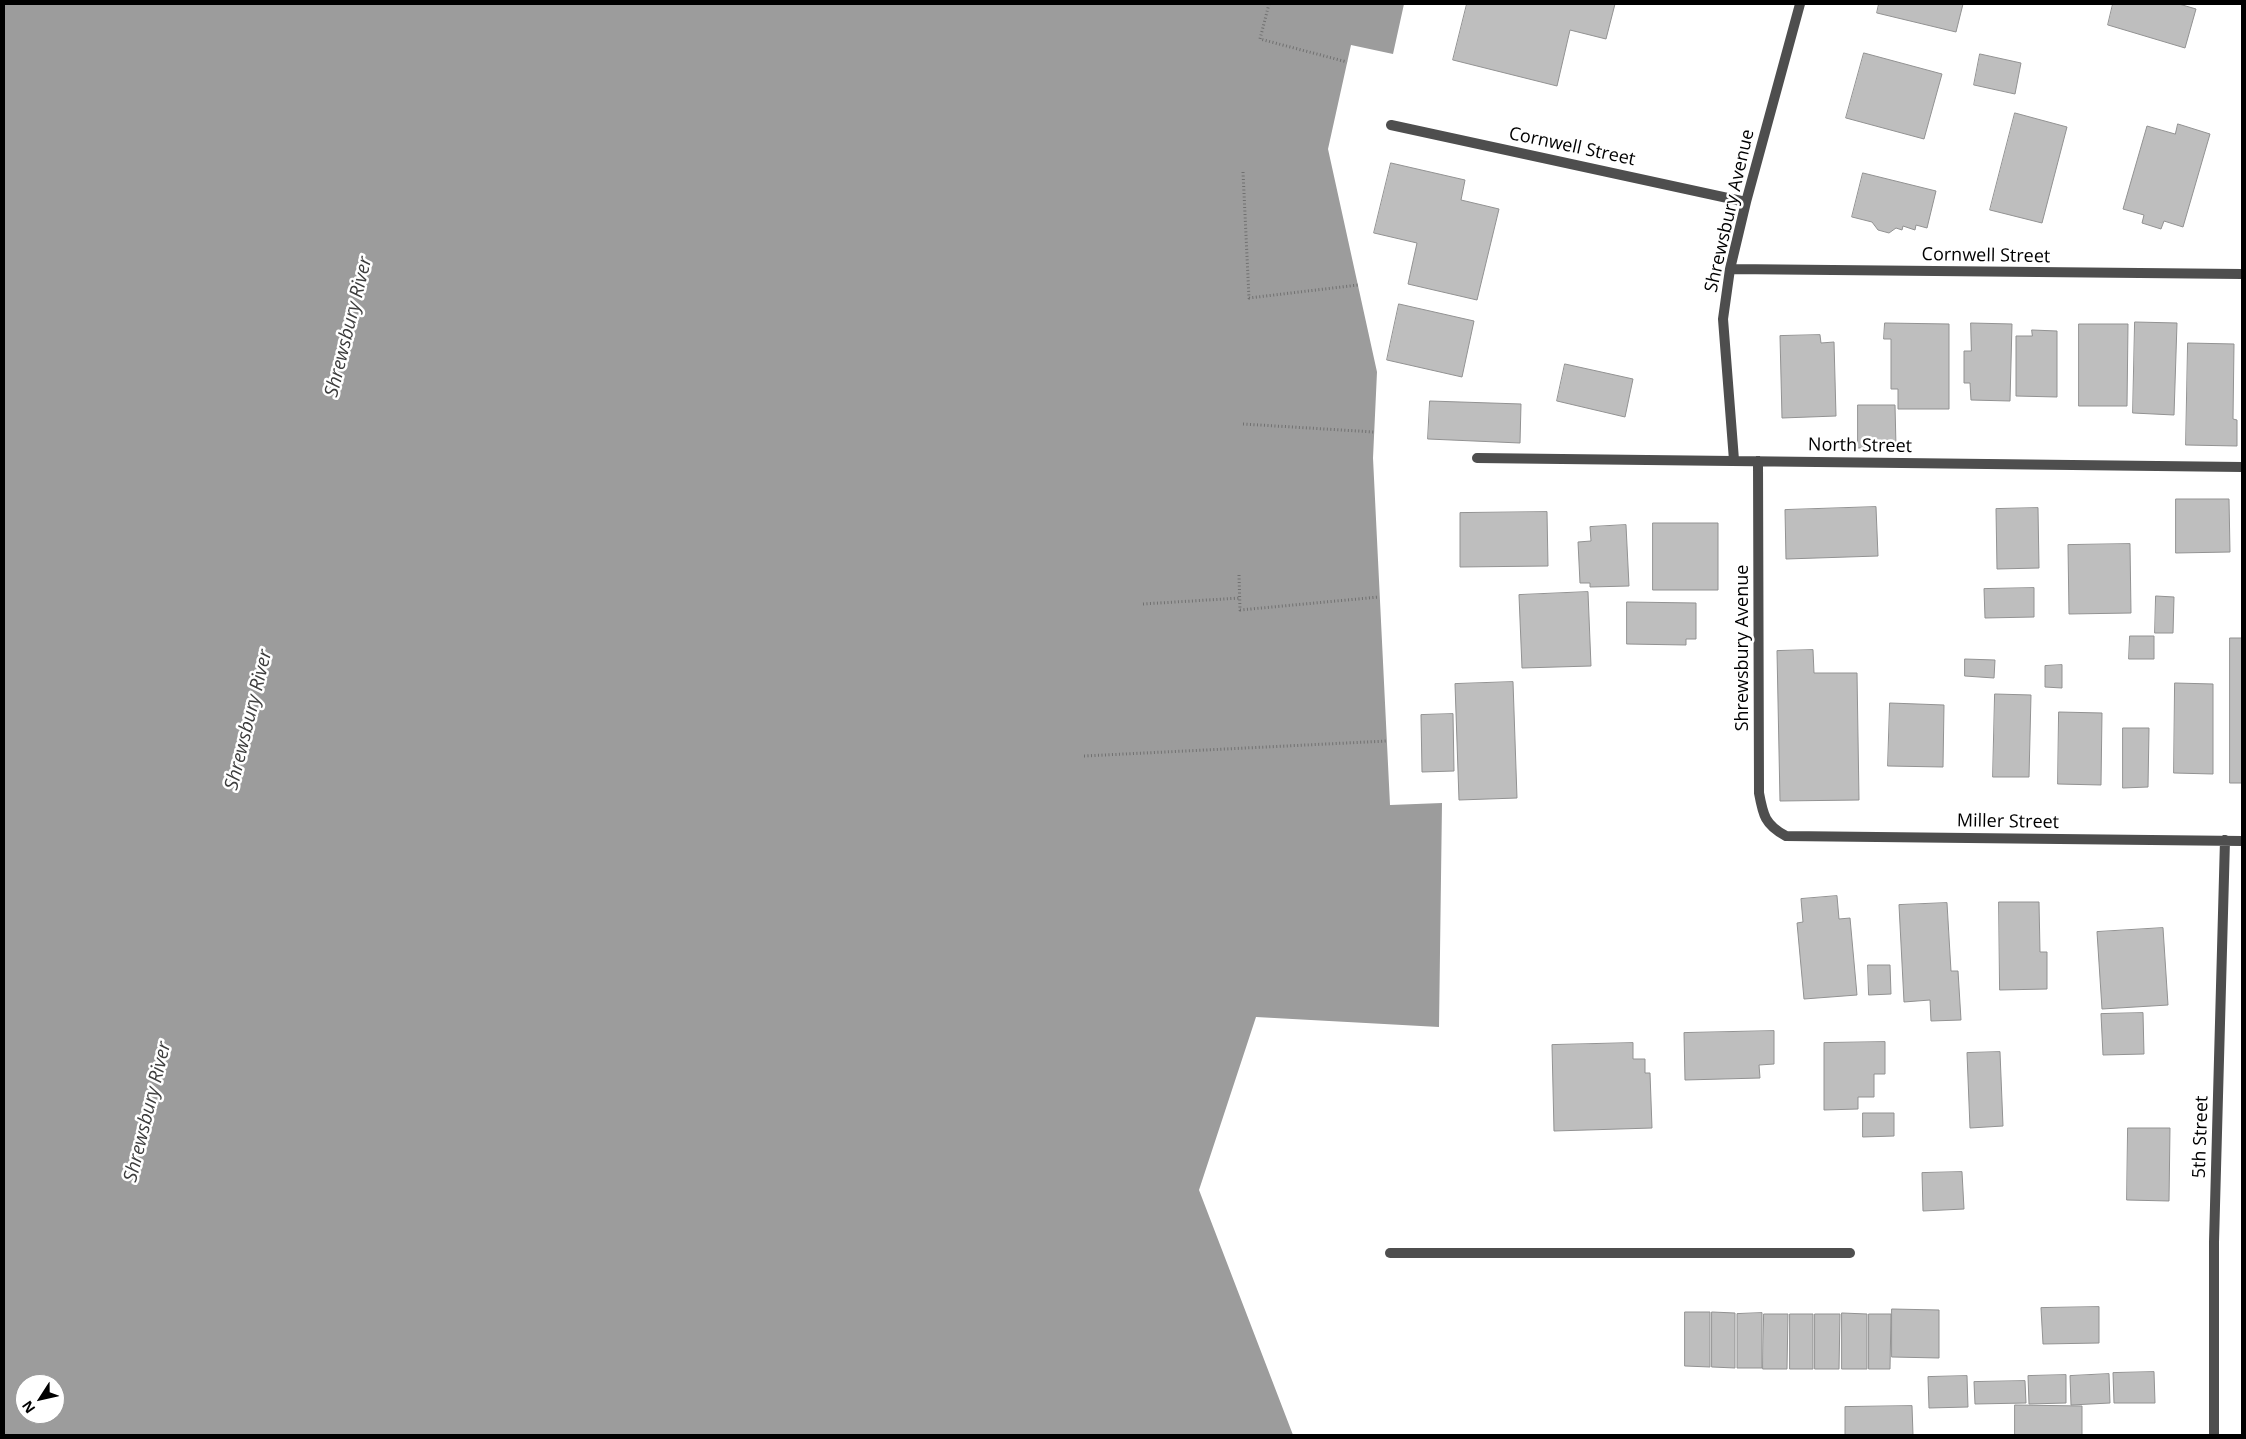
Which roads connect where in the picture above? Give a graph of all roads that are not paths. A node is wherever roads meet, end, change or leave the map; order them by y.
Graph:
1 (1800, 4) edge
2 (1391, 124) dead end
3 (1746, 202) junction
4 (1730, 269) junction
5 (2242, 274) edge
6 (1477, 458) dead end
7 (1734, 460) junction
8 (1758, 461) junction
9 (2242, 467) edge
10 (1775, 830) joint
11 (2225, 840) junction
12 (2242, 841) edge
13 (1390, 1253) dead end
14 (1850, 1253) dead end
15 (2214, 1435) edge

1 - 3 street, Shrewsbury Avenue
2 - 3 street, Cornwell Street
3 - 4 street, Shrewsbury Avenue
4 - 5 street, Cornwell Street
4 - 7 street, Shrewsbury Avenue
6 - 7 street, North Street
7 - 8 street, North Street
8 - 9 street, North Street
8 - 10 street, Shrewsbury Avenue
10 - 11 street, Miller Street
11 - 12 street, Miller Street
11 - 15 street, 5th Street
13 - 14 street

